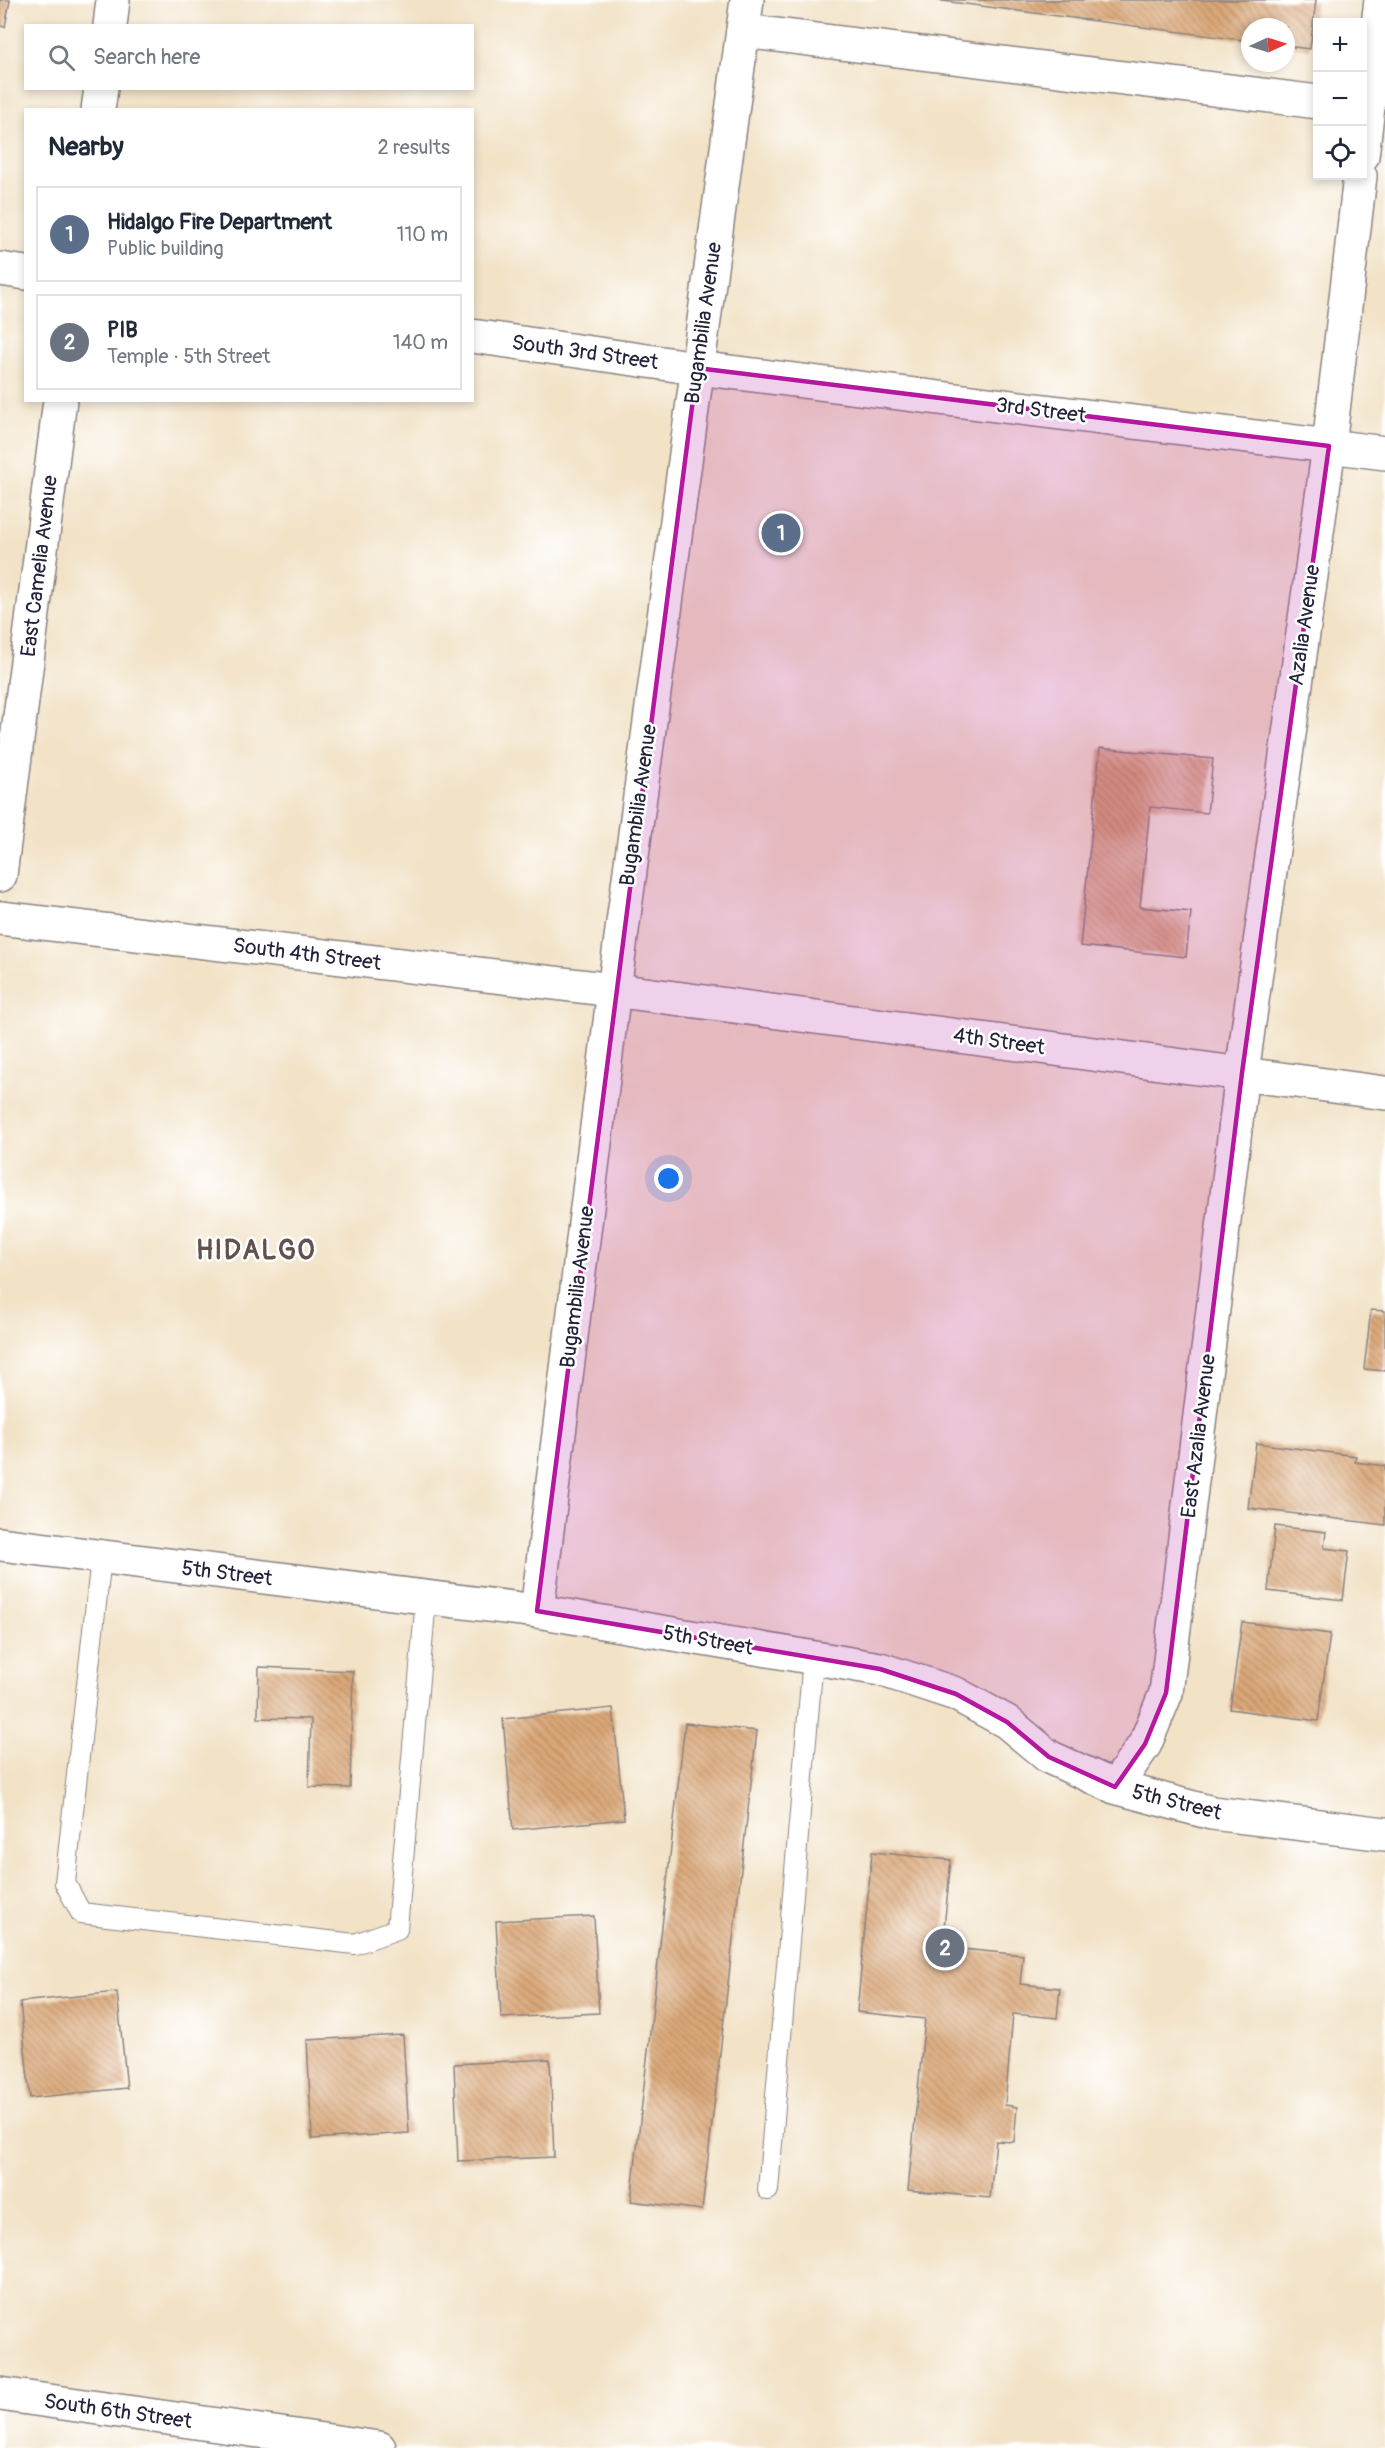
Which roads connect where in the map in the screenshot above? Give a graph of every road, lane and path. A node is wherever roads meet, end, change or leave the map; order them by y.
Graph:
1 (113, 0) edge
2 (1381, 0) edge
3 (745, 16) edge
4 (110, 24) edge
5 (101, 90) edge
6 (1367, 94) edge
7 (1313, 101) edge
8 (98, 108) edge
9 (1360, 180) edge
10 (0, 269) edge
11 (24, 273) edge
12 (474, 336) edge
13 (697, 368) junction
14 (60, 402) edge
15 (1329, 446) junction
16 (1385, 453) edge
17 (0, 874) edge
18 (0, 918) edge
19 (614, 990) junction
20 (1242, 1073) junction
21 (1385, 1092) edge
22 (0, 1544) edge
23 (101, 1558) junction
24 (426, 1599) junction
25 (537, 1611) junction
26 (813, 1658) junction
27 (1115, 1787) junction
28 (1385, 1834) edge
29 (768, 2190) dead end
30 (0, 2394) edge
31 (380, 2448) edge

1 - 4 street
2 - 6 street
3 - 7 street
3 - 13 street, Bugambilia Avenue
5 - 8 street
9 - 15 street, Azalia Avenue
10 - 11 street
12 - 13 street, South 3rd Street
13 - 15 street, 3rd Street
13 - 19 street, Bugambilia Avenue
14 - 17 street, East Camelia Avenue
15 - 16 street, 3rd Street
15 - 20 street, Azalia Avenue
18 - 19 street, South 4th Street
19 - 20 street, 4th Street
19 - 25 street, Bugambilia Avenue
20 - 21 street, 4th Street
20 - 27 street, East Azalia Avenue
22 - 23 street, 5th Street
23 - 24 street, 5th Street
23 - 24 lane
24 - 25 street, 5th Street
25 - 26 street, 5th Street
26 - 27 street, 5th Street
26 - 29 lane
27 - 28 street, 5th Street
30 - 31 street, South 6th Street

